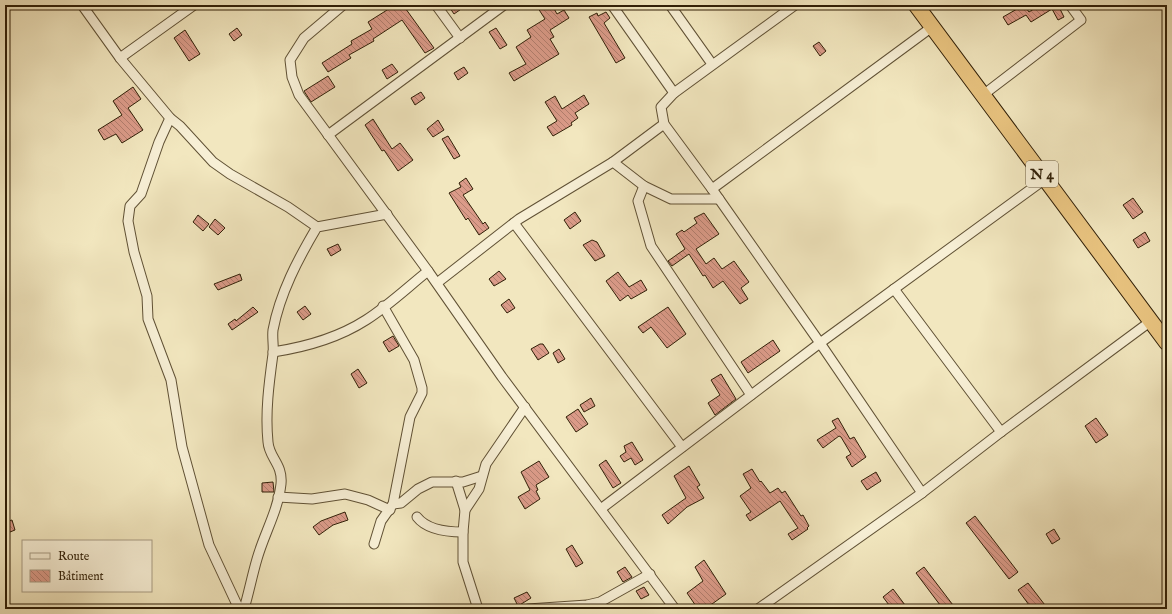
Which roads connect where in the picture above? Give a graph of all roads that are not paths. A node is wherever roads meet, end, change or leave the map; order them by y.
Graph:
1 (82, 5) edge
2 (194, 5) edge
3 (343, 5) edge
4 (436, 5) edge
5 (504, 5) edge
6 (612, 5) edge
7 (670, 5) edge
8 (795, 5) edge
9 (916, 5) edge
10 (1070, 5) edge
11 (932, 27) junction
12 (460, 38) junction
13 (120, 58) junction
14 (712, 64) junction
15 (674, 93) junction
16 (983, 95) junction
17 (170, 118) junction
18 (664, 124) junction
19 (328, 135) junction
20 (613, 162) junction
21 (1045, 179) junction
22 (644, 186) junction
23 (712, 189) junction
24 (719, 199) junction
25 (387, 214) junction
26 (514, 222) junction
27 (317, 227) junction
28 (428, 271) junction
29 (437, 283) junction
30 (894, 289) junction
31 (383, 306) junction
32 (1151, 321) junction
33 (820, 343) junction
34 (1167, 343) edge
35 (273, 352) junction
36 (751, 395) junction
37 (525, 407) junction
38 (1001, 432) junction
39 (682, 447) junction
40 (482, 476) junction
41 (456, 481) junction
42 (922, 493) junction
43 (278, 497) junction
44 (391, 507) junction
45 (602, 508) junction
46 (465, 510) junction
47 (417, 517) dead end
48 (463, 532) junction
49 (374, 544) dead end
50 (650, 574) junction
51 (239, 609) edge
52 (244, 609) edge
53 (478, 609) edge
54 (528, 609) edge
55 (675, 609) edge
56 (758, 609) edge

1 - 13 street
2 - 13 street
3 - 19 street
4 - 12 street
5 - 12 street
6 - 15 street
7 - 14 street
8 - 14 street
9 - 11 highway, N 4
10 - 16 street
11 - 16 highway, N 4
11 - 23 street
12 - 19 street
13 - 17 street
14 - 15 street
15 - 18 street
16 - 21 highway, N 4
17 - 27 street
17 - 51 street
18 - 20 street
18 - 23 street
19 - 25 street
20 - 22 street
20 - 26 street
21 - 30 street
21 - 32 highway, N 4
22 - 24 street
22 - 36 street
23 - 24 street
24 - 33 street
25 - 27 street
25 - 28 street
26 - 29 street
26 - 39 street
27 - 35 street
28 - 29 street
28 - 31 street
29 - 37 street
30 - 33 street
30 - 38 street
31 - 35 street
31 - 44 street
32 - 34 highway, N 4
32 - 38 street
33 - 36 street
33 - 42 street
35 - 43 street
36 - 39 street
37 - 40 street
37 - 45 street
38 - 42 street
39 - 45 street
40 - 41 street
40 - 46 street
41 - 44 street
41 - 46 street
42 - 56 street
43 - 44 street
43 - 52 street
44 - 49 street
45 - 50 street
46 - 48 street
47 - 48 street
48 - 53 street
50 - 54 street
50 - 55 street

